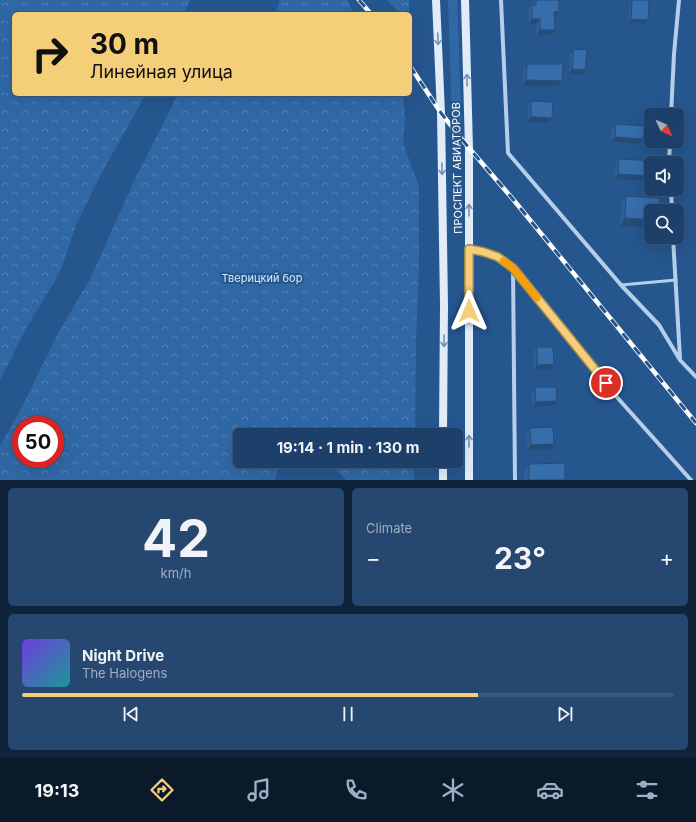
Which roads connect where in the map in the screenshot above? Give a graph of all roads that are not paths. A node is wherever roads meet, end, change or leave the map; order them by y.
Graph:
1 (436, 0) edge
2 (465, 0) edge
3 (501, 0) edge
4 (679, 0) edge
5 (671, 108) edge
6 (673, 244) edge
7 (469, 249) junction
8 (513, 268) junction
9 (676, 280) junction
10 (620, 285) junction
11 (680, 360) junction
12 (696, 377) edge
13 (443, 428) edge
14 (443, 468) edge
15 (443, 480) edge
16 (469, 480) edge
17 (515, 480) edge
18 (691, 480) edge

1 -> 13 main road, ПРОСПЕКТ АВИАТОРОВ
7 -> 2 main road, ПРОСПЕКТ АВИАТОРОВ
3 - 10 street
4 - 5 street
6 - 9 street
7 - 8 street
16 -> 7 main road, ПРОСПЕКТ АВИАТОРОВ
8 - 17 street
8 - 18 street
9 - 10 lane
9 - 11 street
10 - 11 street
11 - 12 street
14 - 15 main road

